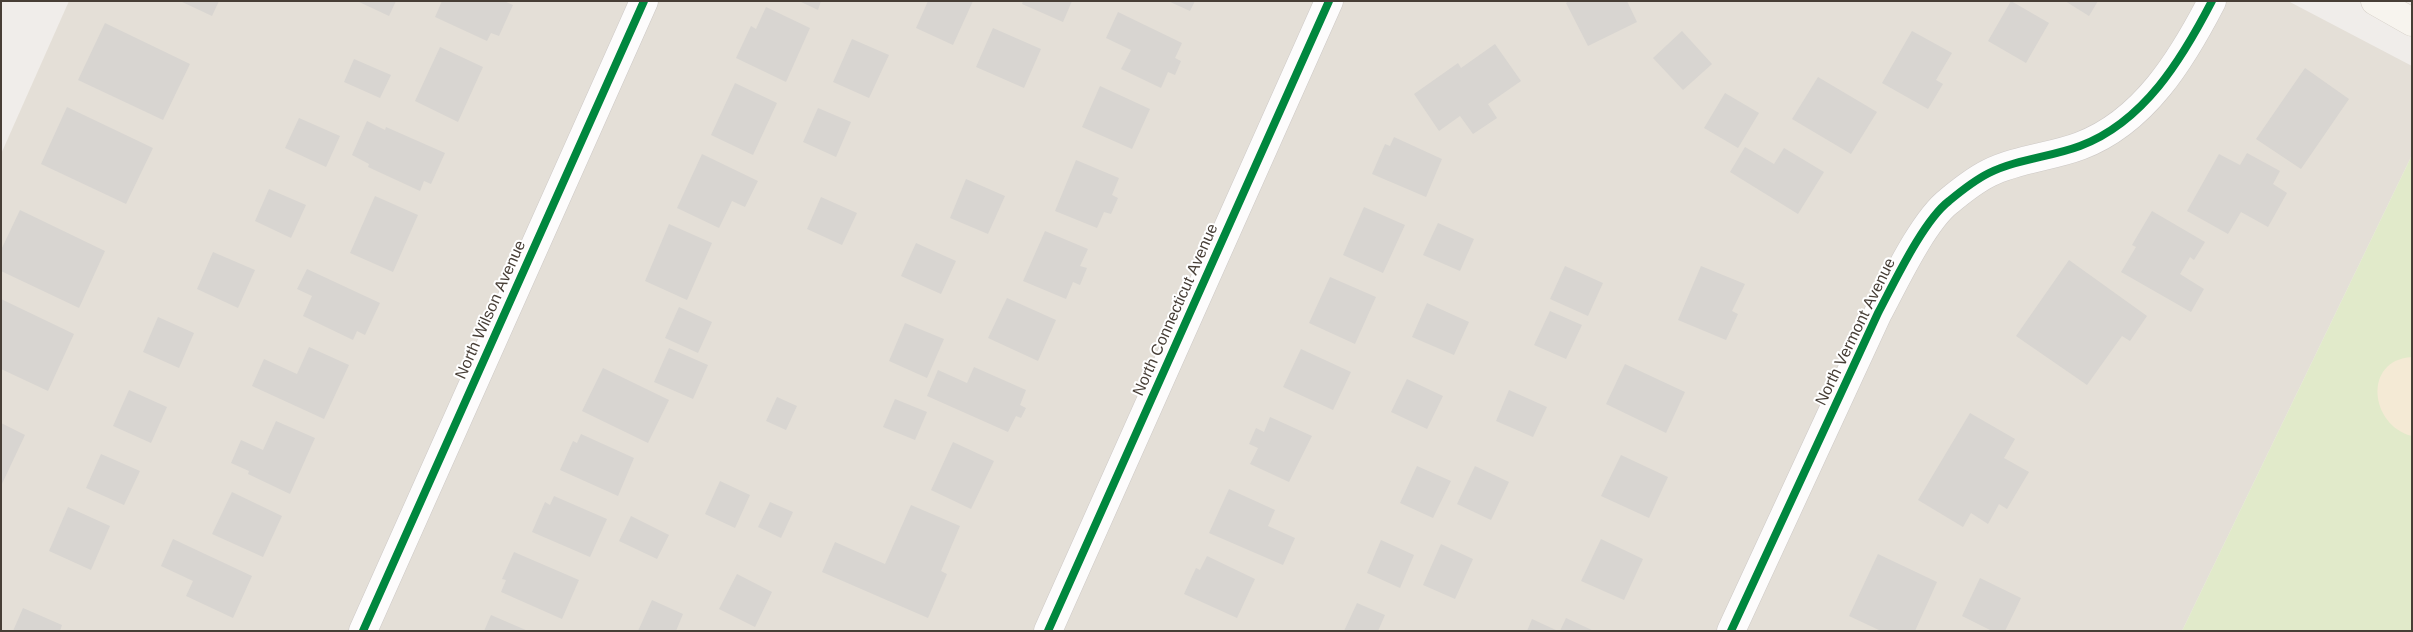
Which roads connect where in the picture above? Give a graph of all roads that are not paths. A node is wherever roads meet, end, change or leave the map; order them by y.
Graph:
1 (644, 1) edge
2 (1329, 1) edge
3 (2212, 1) edge
4 (2375, 1) edge
5 (2412, 22) edge
6 (363, 631) edge
7 (1048, 631) edge
8 (1731, 631) edge

1 - 6 street, North Wilson Avenue
2 - 7 street, North Connecticut Avenue
3 - 8 street, North Vermont Avenue
4 - 5 main road

